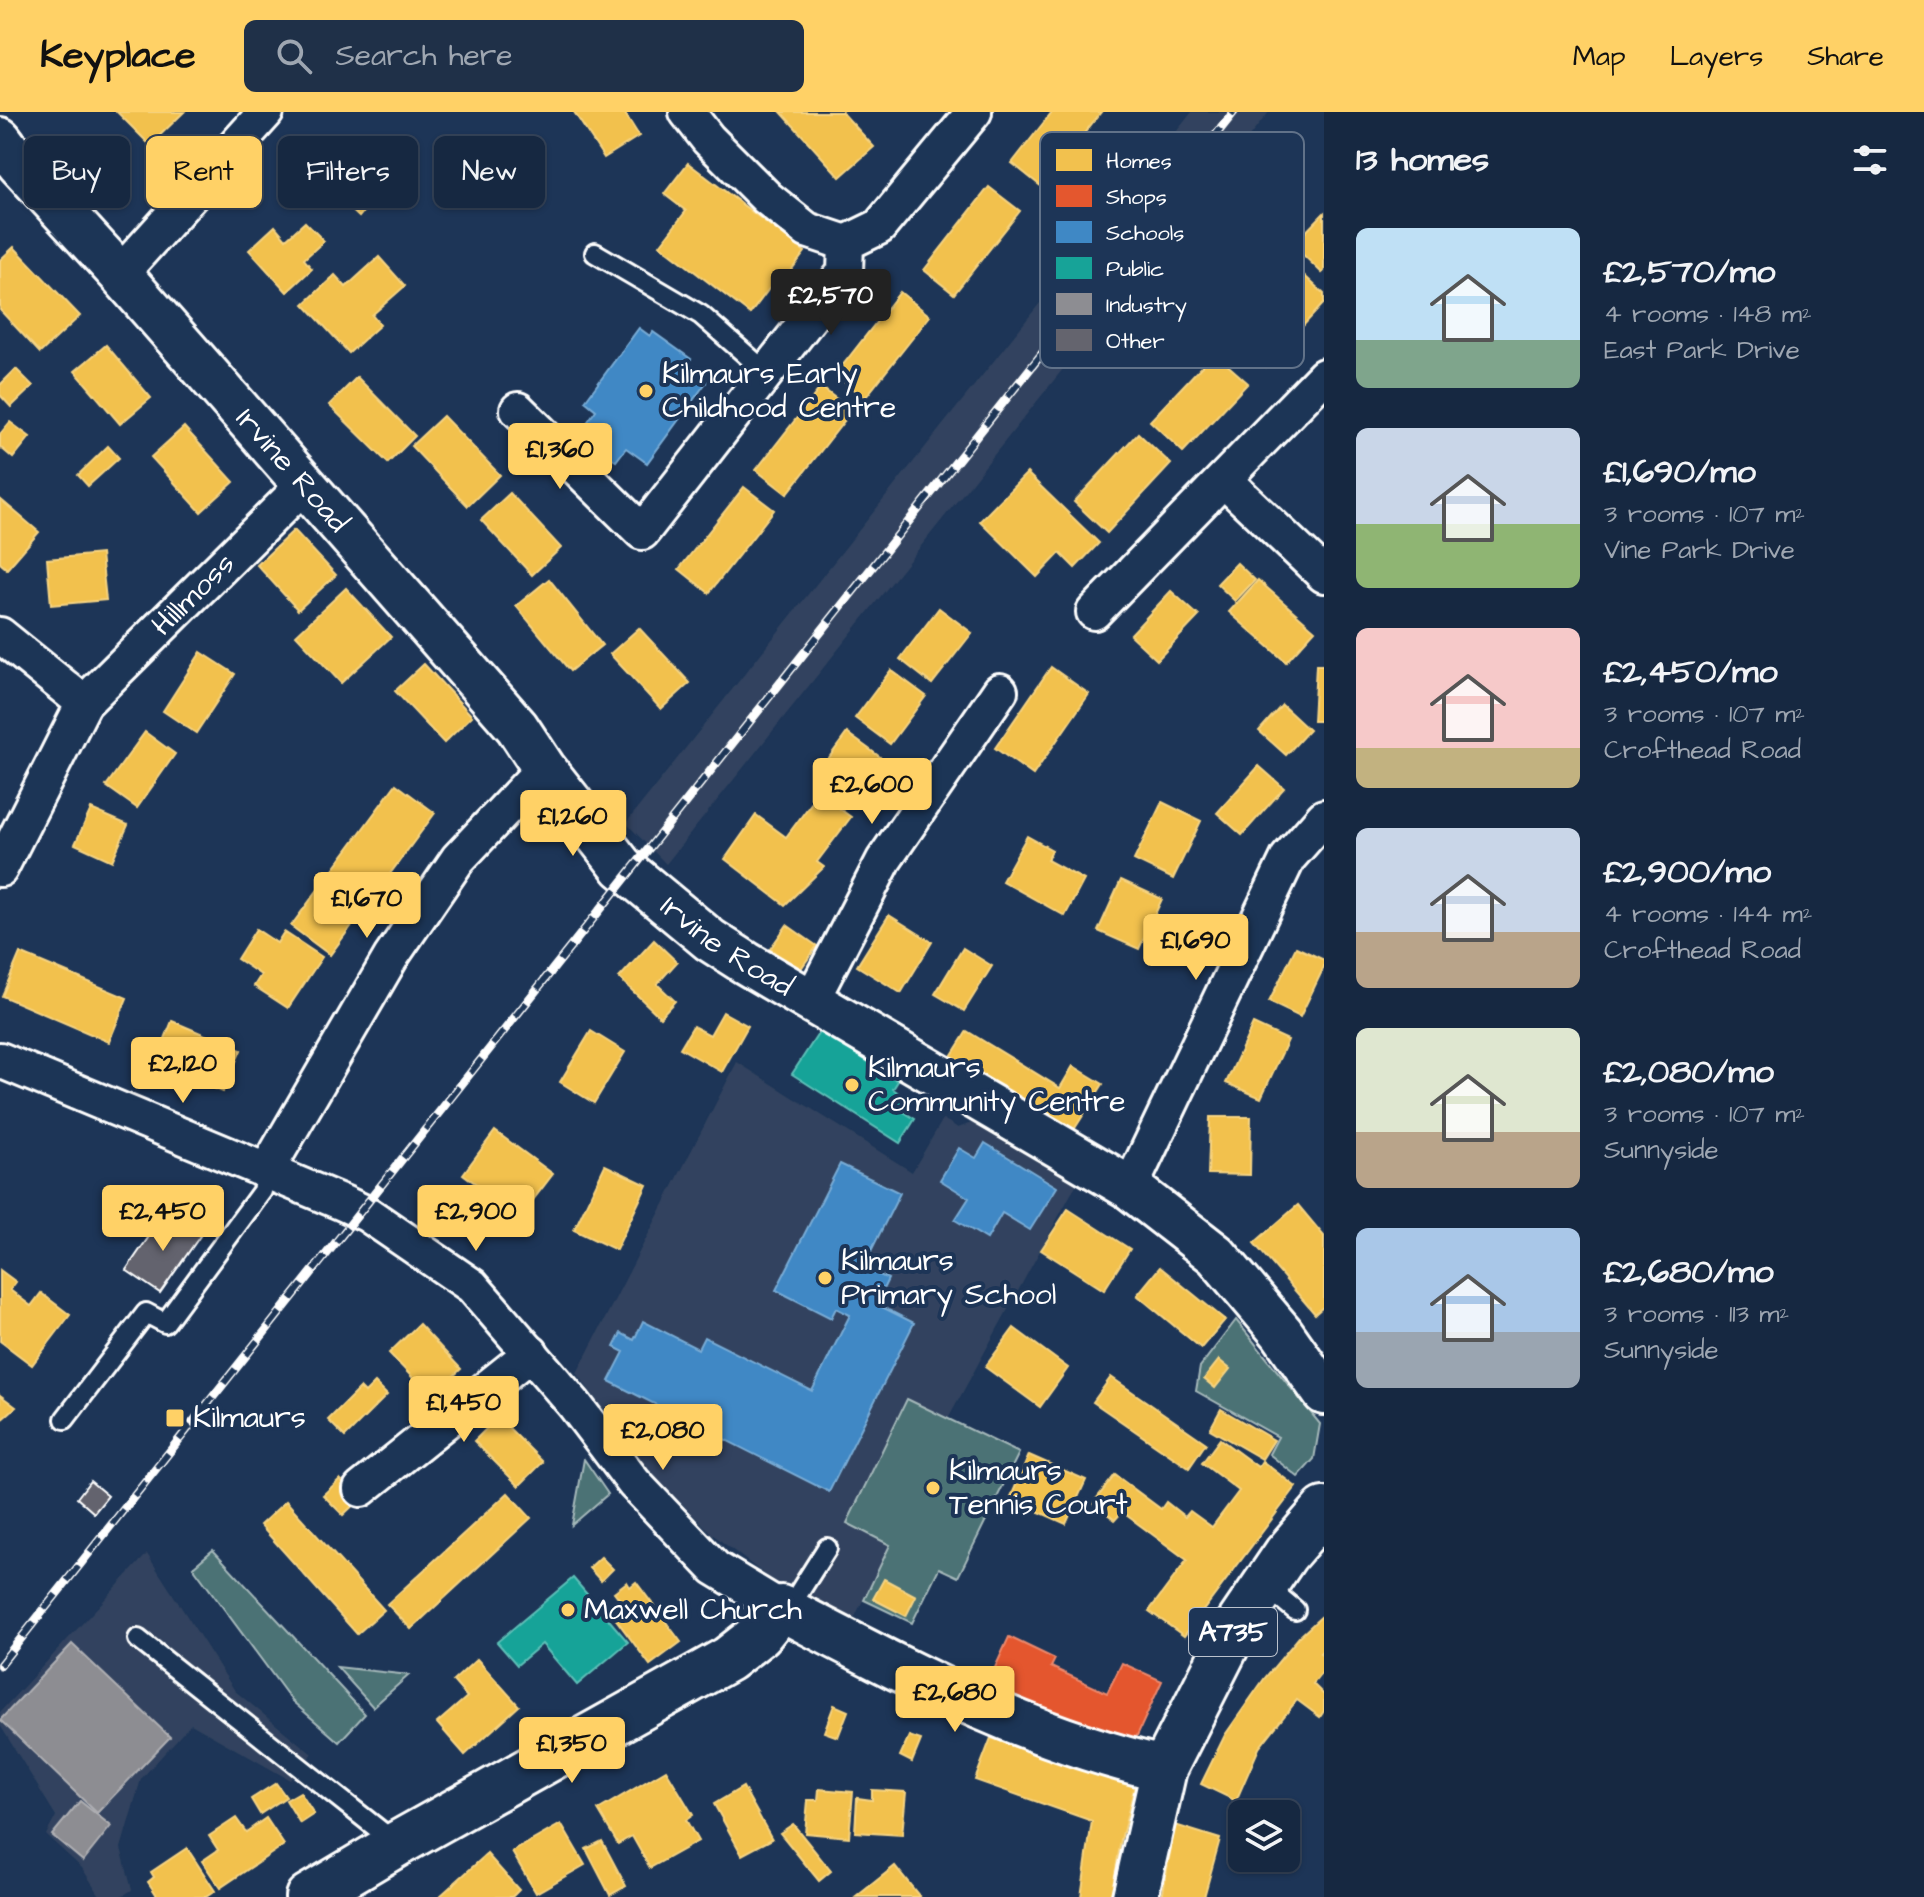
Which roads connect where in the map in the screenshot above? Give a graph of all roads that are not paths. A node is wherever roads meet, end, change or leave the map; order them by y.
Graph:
1 (266, 112) edge
2 (687, 112) edge
3 (974, 112) edge
4 (0, 139) edge
5 (846, 243) junction
6 (595, 253) dead end
7 (120, 274) junction
8 (767, 373) junction
9 (1324, 376) edge
10 (518, 410) dead end
11 (1224, 480) junction
12 (303, 486) junction
13 (1324, 575) edge
14 (1094, 612) dead end
15 (0, 635) edge
16 (1000, 691) dead end
17 (84, 703) junction
18 (544, 768) junction
19 (1324, 817) edge
20 (3, 855) edge
21 (810, 1003) junction
22 (0, 1060) edge
23 (267, 1170) junction
24 (1130, 1188) junction
25 (531, 1353) junction
26 (1324, 1393) edge
27 (65, 1419) dead end
28 (361, 1489) dead end
29 (1324, 1510) edge
30 (827, 1548) dead end
31 (781, 1608) junction
32 (138, 1639) dead end
33 (1164, 1769) junction
34 (397, 1844) junction
35 (308, 1897) edge
36 (1135, 1897) edge

1 - 7 street
2 - 5 street
3 - 5 street
4 - 7 street, Irvine Road
5 - 8 street
6 - 8 lane
7 - 12 street, Irvine Road
8 - 10 street
9 - 11 street
11 - 13 street
11 - 14 street
12 - 17 street, Hillmoss
12 - 18 street, Irvine Road
15 - 17 street
16 - 21 street
17 - 20 street, Hillmoss
18 - 21 street, Irvine Road
18 - 23 street
19 - 24 street
21 - 24 street, Irvine Road
22 - 23 street
23 - 25 street
23 - 27 lane
24 - 26 street, Irvine Road
25 - 28 street
25 - 31 street
29 - 33 main road, A735
30 - 31 lane
31 - 33 main road
31 - 34 main road
32 - 34 lane
33 - 36 main road, A735
34 - 35 main road

